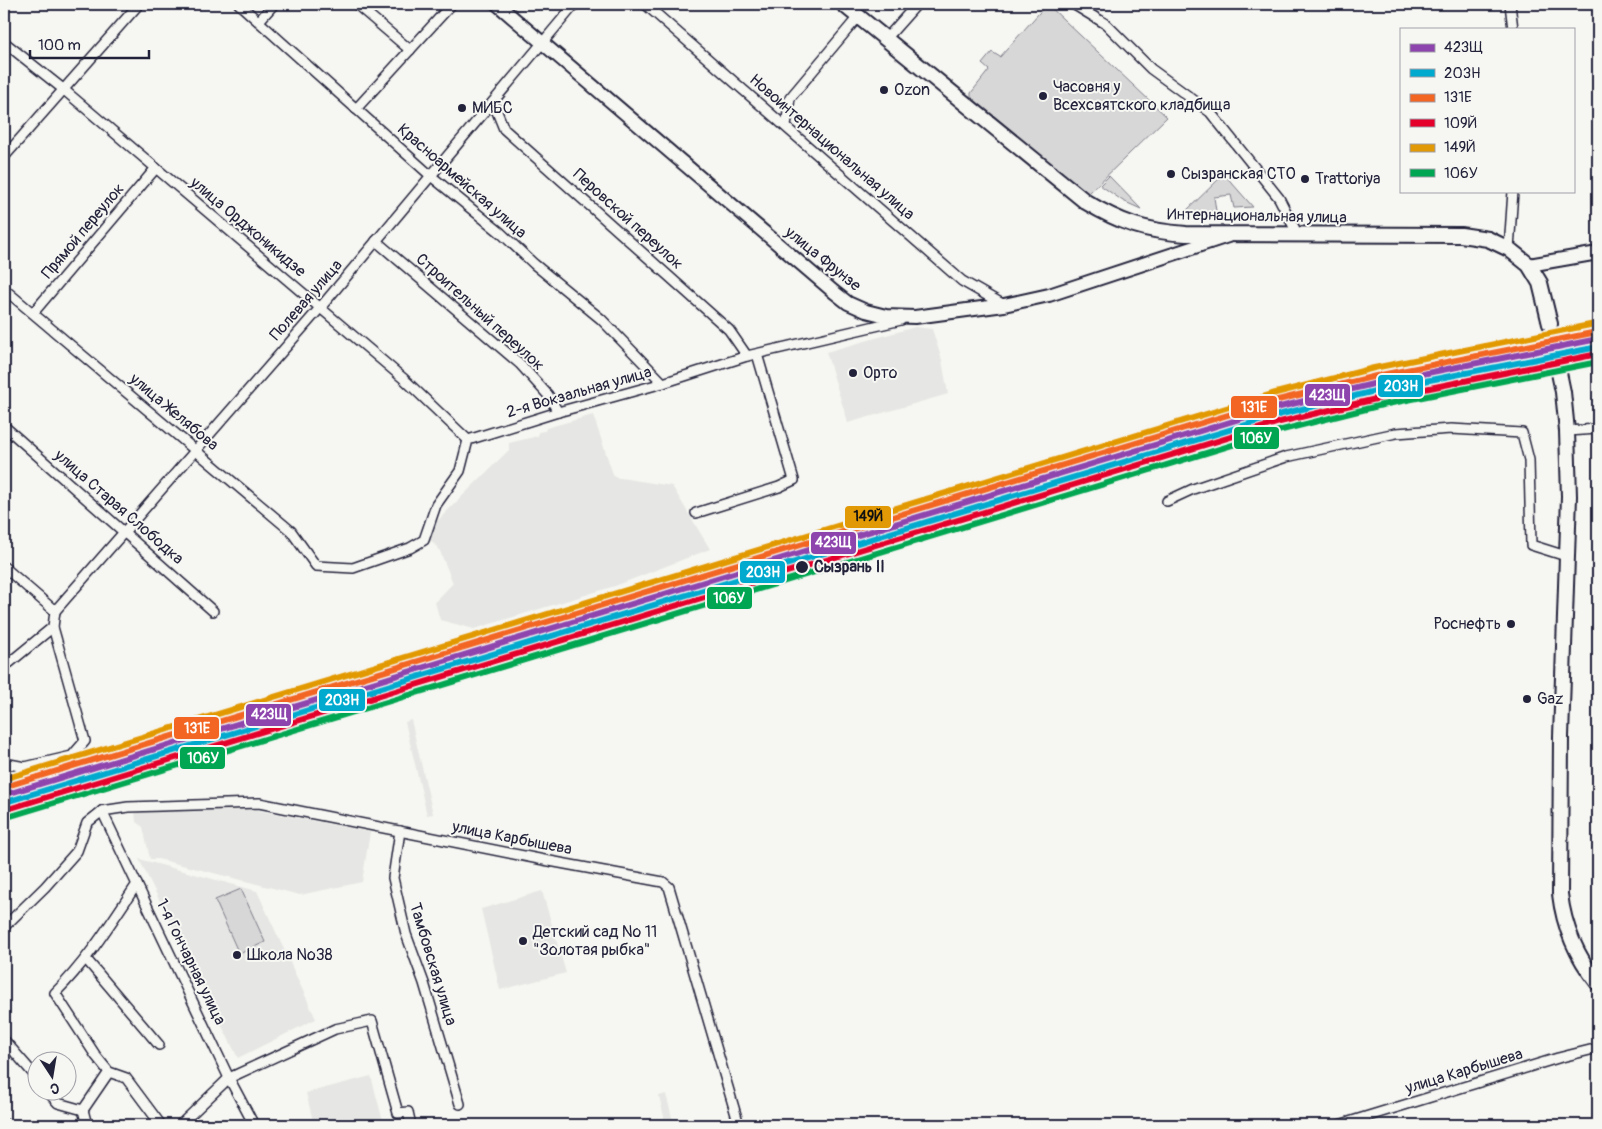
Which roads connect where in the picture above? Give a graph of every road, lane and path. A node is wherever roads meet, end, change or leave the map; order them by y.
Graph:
1 (139, 4) edge
2 (239, 4) edge
3 (274, 4) edge
4 (356, 4) edge
5 (452, 4) edge
6 (497, 4) edge
7 (576, 4) edge
8 (645, 4) edge
9 (842, 4) edge
10 (917, 4) edge
11 (1073, 4) edge
12 (1510, 4) edge
13 (858, 17) junction
14 (259, 21) junction
15 (1513, 28) edge
16 (885, 40) junction
17 (4, 42) edge
18 (543, 42) junction
19 (410, 50) junction
20 (63, 89) junction
21 (492, 102) junction
22 (356, 109) junction
23 (786, 126) junction
24 (4, 158) edge
25 (156, 168) junction
26 (431, 176) junction
27 (1513, 192) edge
28 (1170, 233) junction
29 (1232, 235) junction
30 (1298, 235) junction
31 (376, 241) junction
32 (1509, 248) junction
33 (1598, 253) edge
34 (1173, 255) junction
35 (1529, 266) junction
36 (4, 289) edge
37 (1004, 305) junction
38 (320, 308) junction
39 (33, 314) junction
40 (915, 317) junction
41 (1550, 324) tunnel mouth
42 (757, 354) junction
43 (747, 356) junction
44 (1558, 368) tunnel mouth
45 (662, 383) junction
46 (558, 412) junction
47 (4, 426) edge
48 (1598, 429) edge
49 (1567, 431) junction
50 (468, 440) junction
51 (196, 450) junction
52 (1167, 501) dead end
53 (696, 513) dead end
54 (124, 532) junction
55 (1566, 556) junction
56 (4, 567) edge
57 (55, 611) junction
58 (213, 611) dead end
59 (53, 627) junction
60 (4, 660) edge
61 (4, 763) edge
62 (102, 811) junction
63 (400, 831) junction
64 (137, 884) junction
65 (4, 927) edge
66 (86, 959) junction
67 (1598, 982) edge
68 (4, 1040) edge
69 (159, 1045) dead end
70 (1598, 1048) edge
71 (28, 1068) edge
72 (109, 1072) junction
73 (229, 1078) junction
74 (57, 1102) edge
75 (460, 1104) dead end
76 (83, 1110) junction
77 (87, 1125) edge
78 (161, 1125) edge
79 (180, 1125) edge
80 (254, 1125) edge
81 (411, 1125) edge
82 (739, 1125) edge
83 (1339, 1125) edge

1 - 20 street
2 - 14 street, Красноармейская улица
3 - 14 street
4 - 19 street
5 - 19 street
6 - 18 street, улица Фрунзе
7 - 18 street, Полевая улица
8 - 23 street, Новоинтернациональная улица
9 - 13 main road, Интернациональная улица
10 - 16 street
11 - 30 street
12 - 15 street
13 - 16 main road, Интернациональная улица
13 - 23 street
14 - 22 street, Красноармейская улица
16 - 28 main road, Интернациональная улица
17 - 20 street, улица Орджоникидзе
18 - 21 street, Полевая улица
18 - 40 street, улица Фрунзе
19 - 22 street
20 - 24 street
20 - 25 street, улица Орджоникидзе
21 - 26 street, Полевая улица
21 - 43 street, Перовской переулок
22 - 26 street, Красноармейская улица
23 - 37 street, Новоинтернациональная улица
25 - 38 street, улица Орджоникидзе
25 - 39 street, Прямой переулок
26 - 31 street, Полевая улица
26 - 45 street, Красноармейская улица
27 - 32 street
28 - 29 main road, Интернациональная улица
28 - 34 street
29 - 30 main road, Интернациональная улица
29 - 34 street, улица Фрунзе
30 - 32 main road, Интернациональная улица
31 - 38 street, Полевая улица
31 - 46 street, Строительный переулок
32 - 35 main road, Интернациональная улица
33 - 35 street
34 - 37 street, улица Фрунзе
35 - 41 main road, Интернациональная улица
36 - 39 street, улица Желябова
37 - 40 street, улица Фрунзе
38 - 50 street, улица Орджоникидзе
38 - 51 street, Полевая улица
39 - 51 street, улица Желябова
40 - 42 street, 2-я Вокзальная улица
42 - 43 street, 2-я Вокзальная улица
42 - 53 street
43 - 45 street, 2-я Вокзальная улица
44 - 49 main road
45 - 46 street, 2-я Вокзальная улица
46 - 50 street, 2-я Вокзальная улица
47 - 54 street, улица Старая Слободка
48 - 49 street
49 - 55 main road
50 - 51 street, улица Желябова
51 - 54 street, Полевая улица
52 - 55 street
54 - 57 street, Полевая улица
54 - 58 street, улица Старая Слободка
55 - 67 main road
56 - 57 street
57 - 59 street
59 - 60 street
59 - 61 street
62 - 63 street, улица Карбышева
62 - 64 street, 1-я Гончарная улица
62 - 65 street
63 - 75 street, Тамбовская улица
63 - 82 street, улица Карбышева
64 - 66 street
64 - 73 street, 1-я Гончарная улица
66 - 69 street
66 - 72 street
68 - 71 street
70 - 83 street, улица Карбышева
72 - 76 street
72 - 78 street
73 - 79 street
73 - 80 street, 1-я Гончарная улица
73 - 81 street
74 - 76 street
76 - 77 street

